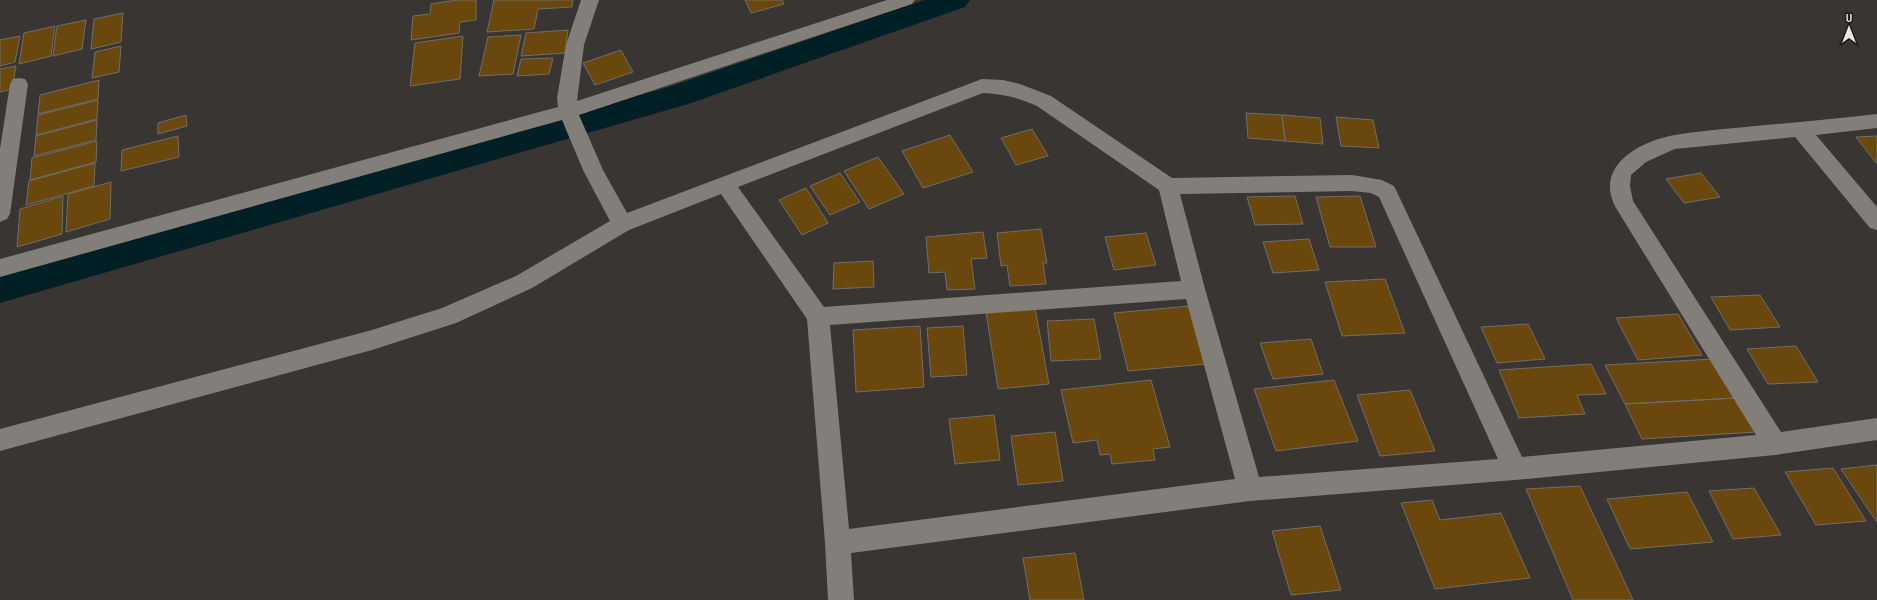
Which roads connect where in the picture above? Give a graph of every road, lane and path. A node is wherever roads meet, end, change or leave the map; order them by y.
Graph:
1 (590, 0) edge
2 (906, 0) edge
3 (19, 84) dead end
4 (569, 114) junction
5 (1877, 121) edge
6 (1799, 128) junction
7 (725, 184) junction
8 (1168, 186) junction
9 (0, 214) edge
10 (1877, 222) edge
11 (622, 224) junction
12 (0, 268) edge
13 (1194, 288) junction
14 (818, 317) junction
15 (1877, 429) edge
16 (0, 440) edge
17 (1775, 444) junction
18 (1514, 468) junction
19 (1250, 489) junction
20 (838, 543) junction
21 (841, 600) edge

1 - 4 street
2 - 4 street
3 - 9 lane
4 - 11 street
4 - 12 street
5 - 6 street
6 - 10 street
6 - 17 street
7 - 8 street
7 - 11 street
7 - 14 street
8 - 13 street
8 - 18 street
11 - 16 street
13 - 14 street
13 - 19 street
14 - 20 street
15 - 17 street
17 - 18 street
18 - 19 street
19 - 20 street
20 - 21 street

